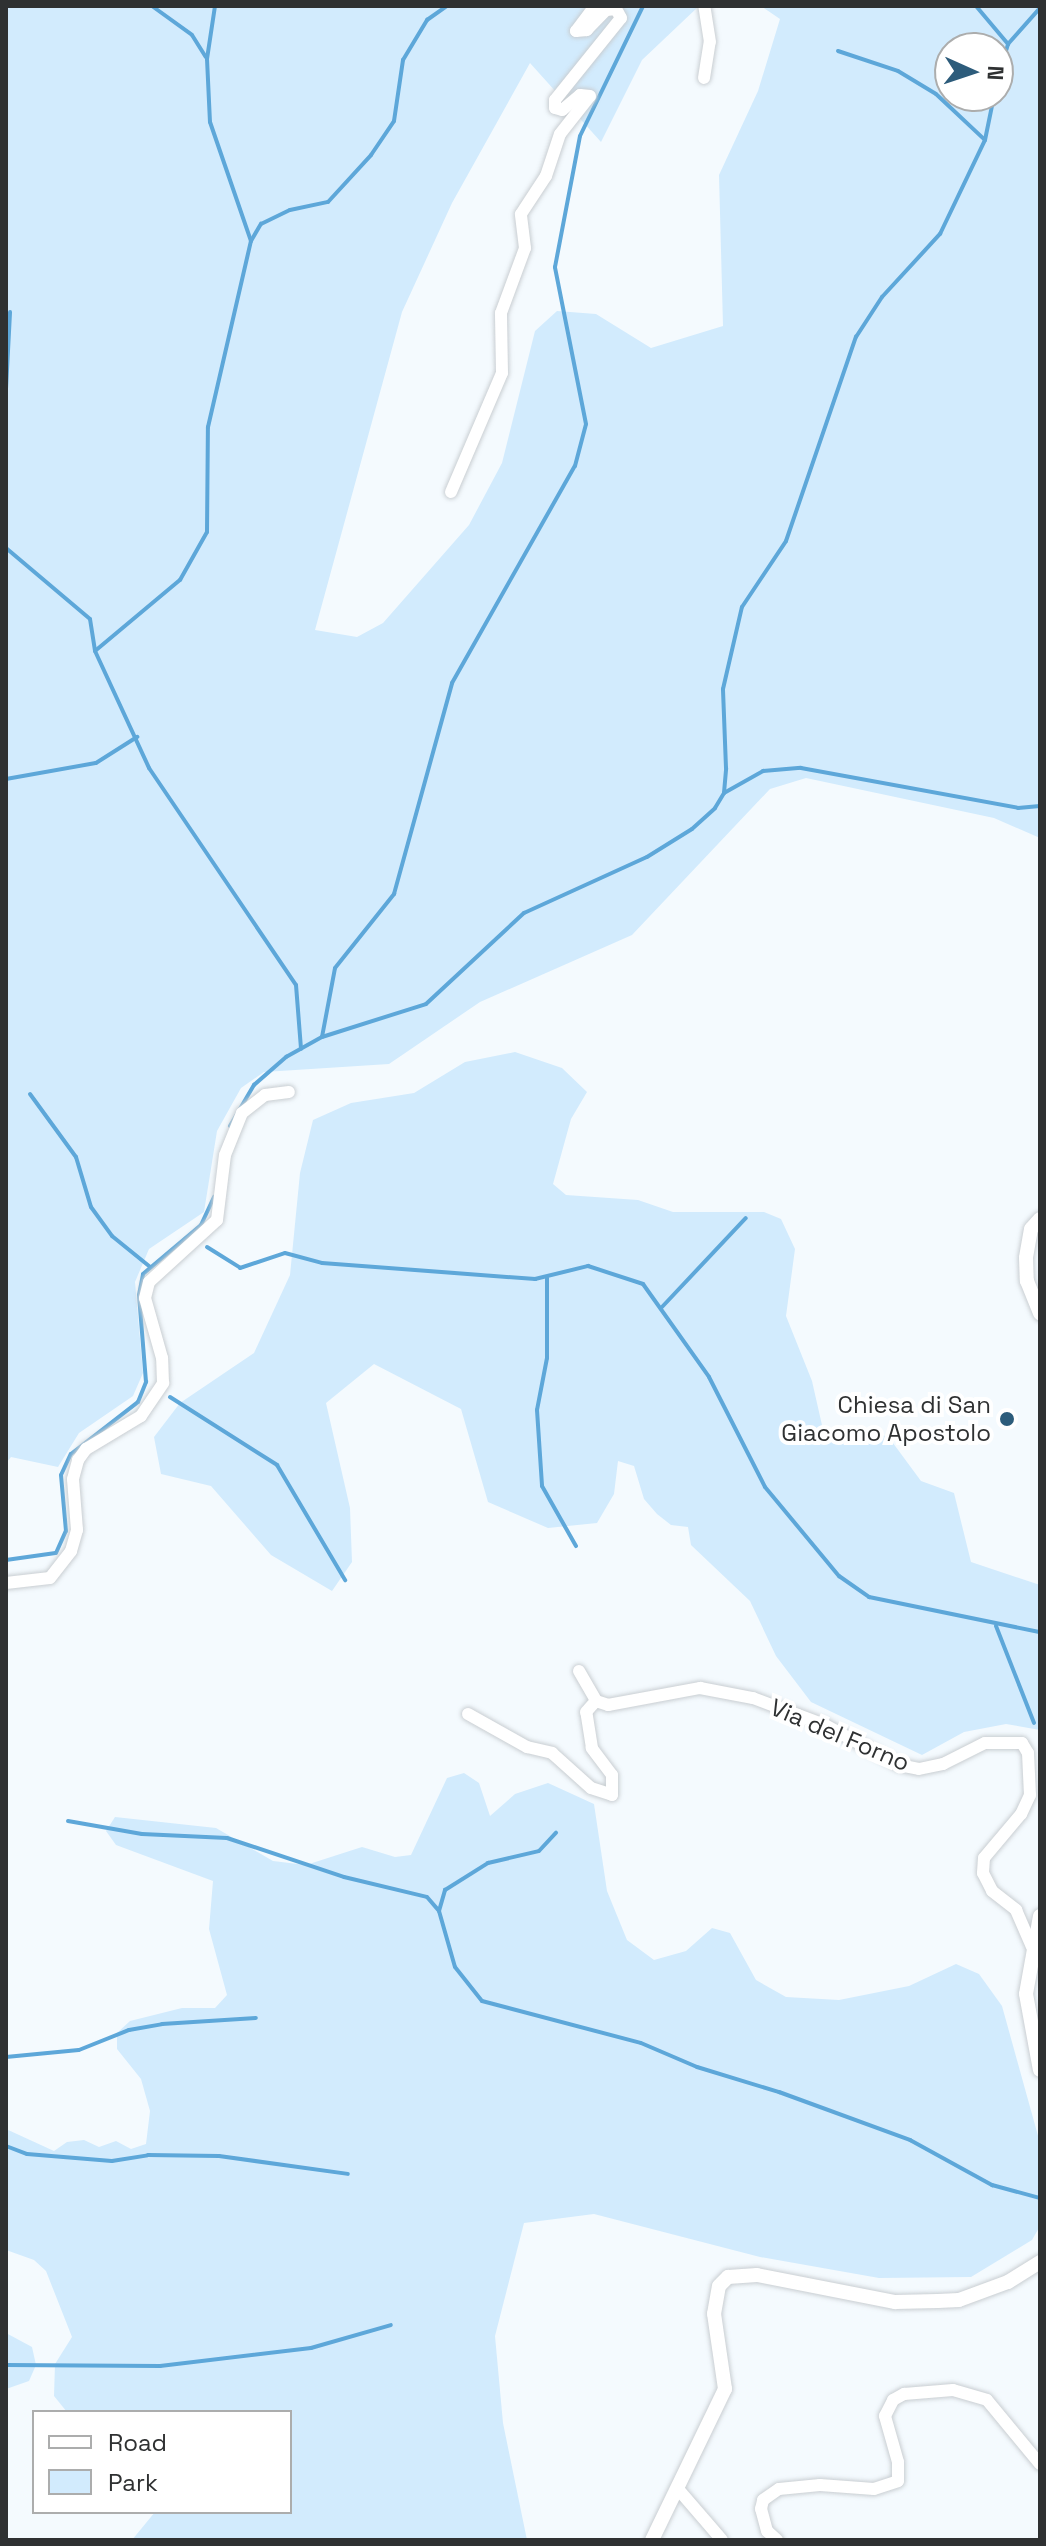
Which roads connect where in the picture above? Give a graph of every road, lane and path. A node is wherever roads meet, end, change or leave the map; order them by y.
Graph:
1 (595, 6) edge
2 (704, 6) edge
3 (704, 78) dead end
4 (451, 492) dead end
5 (289, 1092) dead end
6 (1040, 1219) edge
7 (1040, 1314) edge
8 (6, 1583) edge
9 (579, 1671) dead end
10 (596, 1701) junction
11 (468, 1714) dead end
12 (1040, 1916) edge
13 (1032, 1947) junction
14 (1040, 2070) edge
15 (1040, 2262) edge
16 (1040, 2464) edge
17 (678, 2489) junction
18 (652, 2540) edge
19 (722, 2540) edge
20 (777, 2540) edge

1 - 4 street
2 - 3 street
5 - 8 street
6 - 7 street
9 - 10 street
10 - 11 street
10 - 13 street, Via del Forno
12 - 13 street
13 - 14 street
15 - 17 street
16 - 20 street
17 - 18 street
17 - 19 street

